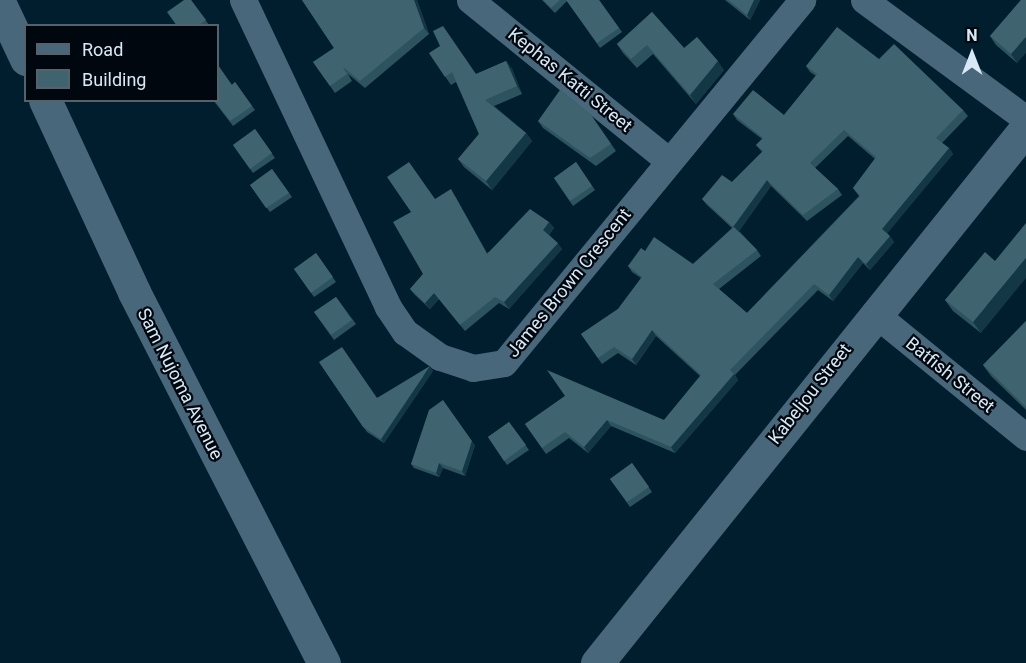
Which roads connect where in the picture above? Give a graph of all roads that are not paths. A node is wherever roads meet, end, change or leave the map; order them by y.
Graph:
1 (243, 0) edge
2 (470, 0) edge
3 (802, 0) edge
4 (864, 0) edge
5 (0, 4) edge
6 (24, 55) edge
7 (46, 102) edge
8 (1026, 119) edge
9 (1026, 128) edge
10 (669, 161) junction
11 (874, 313) junction
12 (1026, 437) edge
13 (324, 663) edge
14 (597, 663) edge

1 - 10 street, James Brown Crescent
2 - 10 street, Kephas Katti Street
3 - 10 street, James Brown Crescent
4 - 8 street
5 - 6 street
7 - 13 street, Sam Nujoma Avenue
9 - 11 street, Kabeljou Street
11 - 12 street, Batfish Street
11 - 14 street, Kabeljou Street

